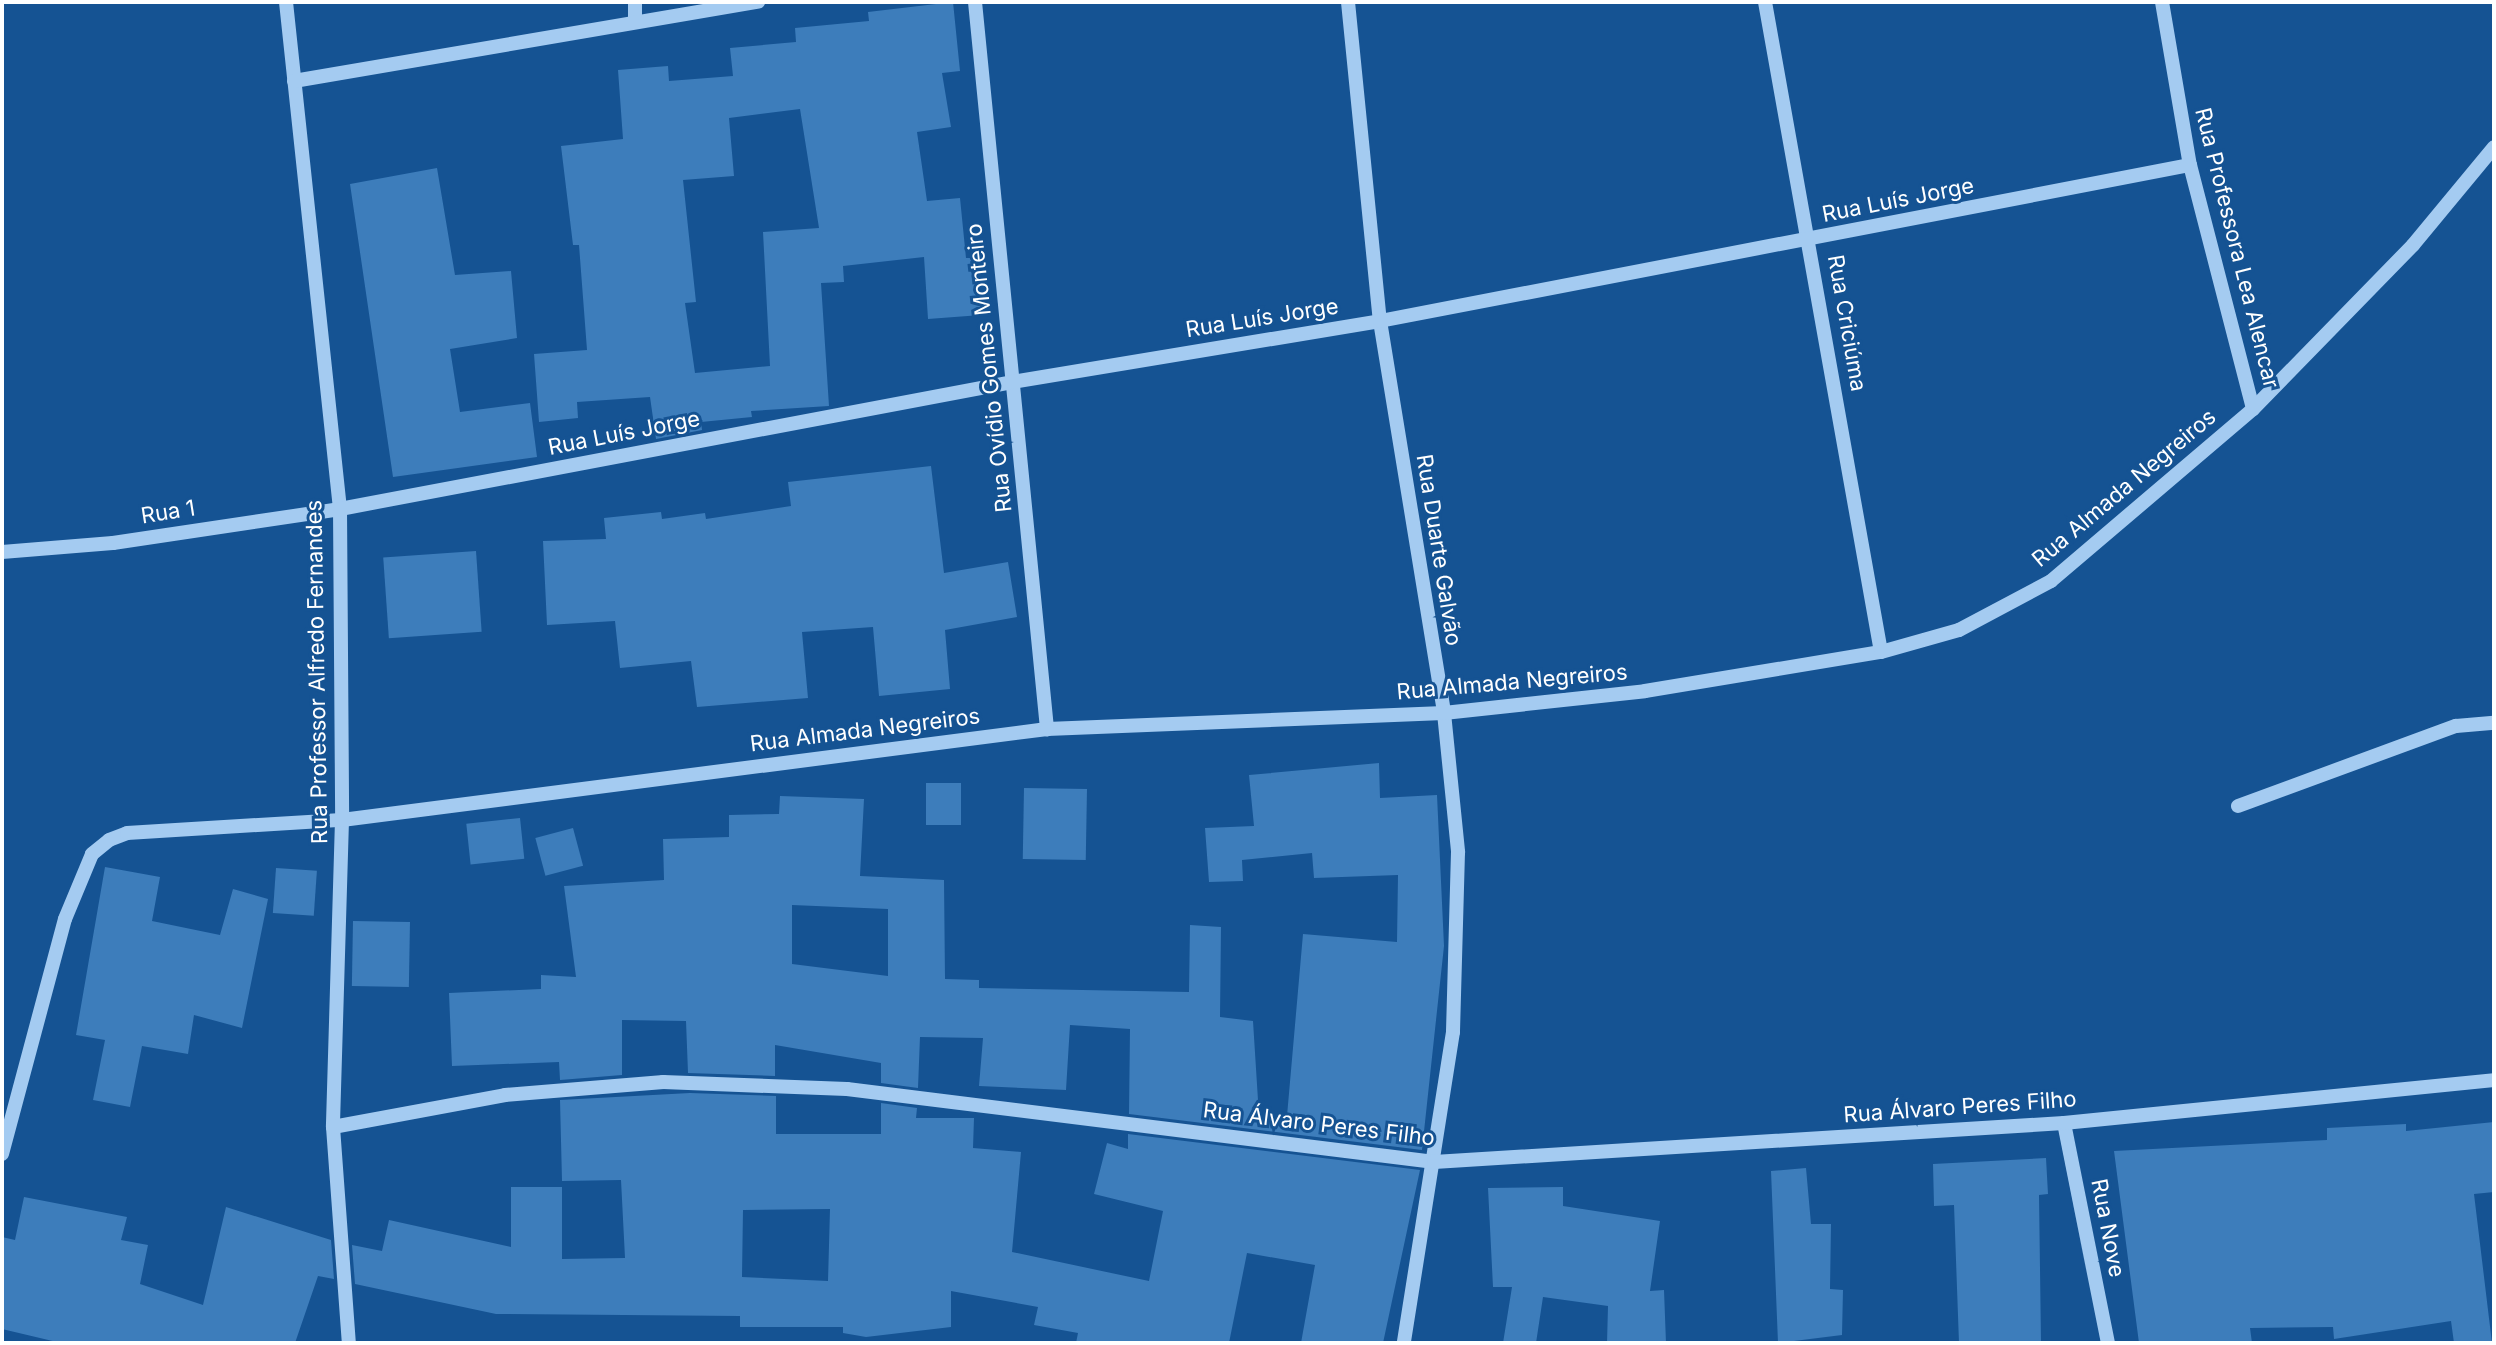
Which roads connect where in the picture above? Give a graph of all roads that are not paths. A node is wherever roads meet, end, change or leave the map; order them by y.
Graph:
1 (286, 2) edge
2 (635, 2) edge
3 (758, 2) edge
4 (975, 2) edge
5 (1348, 2) edge
6 (1765, 2) edge
7 (2162, 2) edge
8 (635, 22) junction
9 (294, 81) junction
10 (2494, 147) edge
11 (2190, 165) junction
12 (1810, 239) junction
13 (1380, 321) junction
14 (1012, 382) junction
15 (2253, 409) junction
16 (340, 509) junction
17 (2, 552) edge
18 (1881, 652) junction
19 (1444, 713) junction
20 (2494, 723) edge
21 (1047, 729) junction
22 (2238, 806) dead end
23 (342, 820) junction
24 (2494, 1080) edge
25 (2064, 1123) junction
26 (333, 1127) junction
27 (2, 1154) edge
28 (1434, 1162) junction
29 (349, 1343) edge
30 (1404, 1343) edge
31 (2108, 1343) edge

1 - 9 street, Rua Professor Alfredo Fernandes
2 - 8 street
3 - 8 street
4 - 14 street, Rua Ovídio Gomes Monteiro
5 - 13 street, Rua Duarte Galvão
6 - 12 street, Rua Criciúma
7 - 11 street, Rua Professora Lea Alencar
8 - 9 street
9 - 16 street, Rua Professor Alfredo Fernandes
10 - 15 street, Rua Almada Negreiros
11 - 12 street, Rua Luís Jorge
11 - 15 street, Rua Professora Lea Alencar
12 - 13 street, Rua Luís Jorge
12 - 18 street, Rua Criciúma
13 - 14 street, Rua Luís Jorge
13 - 19 street, Rua Duarte Galvão
14 - 16 street, Rua Luís Jorge
14 - 21 street, Rua Ovídio Gomes Monteiro
15 - 18 street, Rua Almada Negreiros
16 - 17 street, Rua 1
16 - 23 street, Rua Professor Alfredo Fernandes
18 - 19 street, Rua Almada Negreiros
19 - 21 street, Rua Almada Negreiros
19 - 28 street, Rua Duarte Galvão
20 - 22 street
21 - 23 street, Rua Almada Negreiros
23 - 26 street, Rua Professor Alfredo Fernandes
23 - 27 street, Rua Almada Negreiros
24 - 25 street, Rua Álvaro Peres Filho
25 - 28 street, Rua Álvaro Peres Filho
25 - 31 street, Rua Nove
26 - 28 street, Rua Álvaro Peres Filho
26 - 29 street, Rua Professor Alfredo Fernandes
28 - 30 street, Rua Duarte Galvão

